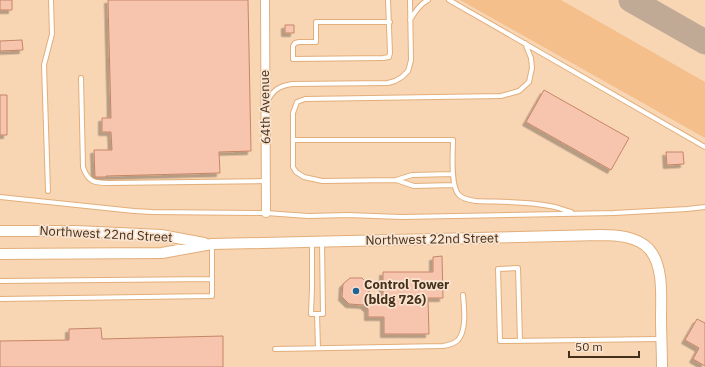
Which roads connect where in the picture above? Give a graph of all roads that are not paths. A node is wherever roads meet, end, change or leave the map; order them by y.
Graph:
1 (52, 0) edge
2 (265, 0) edge
3 (388, 0) edge
4 (410, 0) edge
5 (428, 0) edge
6 (449, 0) edge
7 (410, 20) junction
8 (390, 22) junction
9 (525, 43) junction
10 (81, 78) dead end
11 (265, 104) junction
12 (293, 140) junction
13 (705, 147) edge
14 (453, 174) junction
15 (396, 180) junction
16 (266, 181) junction
17 (454, 185) junction
18 (48, 191) dead end
19 (0, 197) edge
20 (705, 207) edge
21 (266, 214) junction
22 (575, 214) junction
23 (0, 231) edge
24 (322, 241) junction
25 (312, 242) junction
26 (212, 244) junction
27 (0, 254) edge
28 (212, 279) junction
29 (0, 281) edge
30 (463, 295) dead end
31 (0, 299) edge
32 (317, 314) junction
33 (662, 338) junction
34 (520, 341) junction
35 (318, 348) junction
36 (275, 349) dead end
37 (662, 367) edge

1 - 18 lane
2 - 11 street, 64th Avenue
3 - 8 lane
4 - 7 lane
5 - 7 lane
6 - 9 lane
7 - 11 lane
8 - 8 lane
9 - 12 lane
9 - 13 lane
10 - 16 lane
11 - 16 street, 64th Avenue
12 - 14 lane
12 - 15 lane
14 - 15 lane
14 - 17 lane
15 - 17 lane
16 - 21 street, 64th Avenue
17 - 22 lane
19 - 21 lane
20 - 22 lane
21 - 22 lane
23 - 26 street, Northwest 22nd Street
24 - 25 street, Northwest 22nd Street
24 - 32 lane
24 - 33 street, Northwest 22nd Street
25 - 26 street, Northwest 22nd Street
25 - 32 lane
26 - 27 street, Northwest 22nd Street
26 - 28 lane
28 - 29 lane
28 - 31 lane
30 - 35 lane
32 - 35 lane
33 - 34 lane
33 - 37 street
34 - 34 lane
35 - 36 lane

